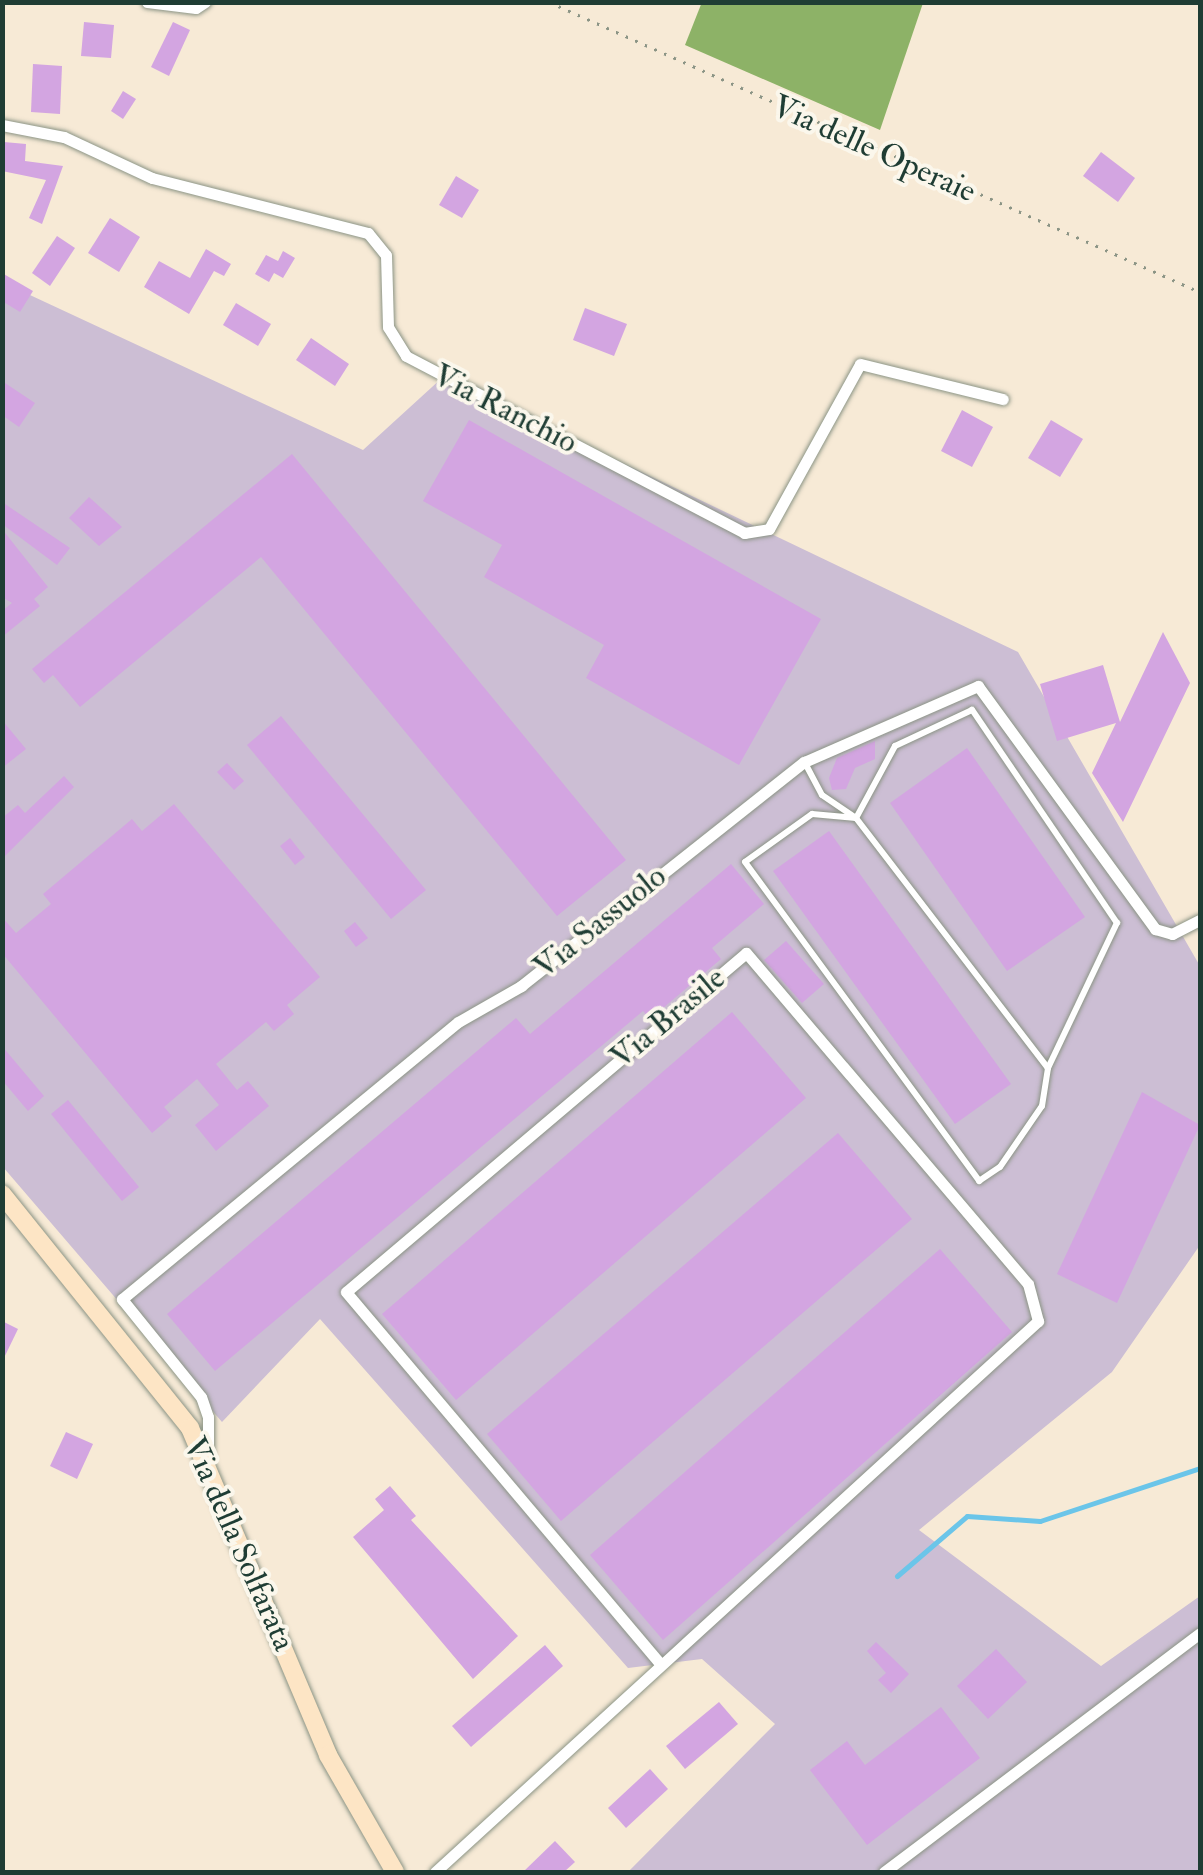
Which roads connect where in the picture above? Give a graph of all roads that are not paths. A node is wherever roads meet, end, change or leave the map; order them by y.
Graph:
1 (147, 2) edge
2 (205, 2) edge
3 (2, 125) edge
4 (1003, 399) dead end
5 (804, 762) junction
6 (856, 818) junction
7 (1200, 920) edge
8 (1048, 1068) junction
9 (2, 1194) edge
10 (208, 1462) junction
11 (1200, 1633) edge
12 (659, 1662) junction
13 (396, 1872) edge
14 (436, 1872) edge
15 (884, 1872) edge

1 - 2 street
3 - 4 street, Via Ranchio
5 - 6 lane
5 - 7 street, Via Sassuolo
5 - 10 street, Via Sassuolo
6 - 8 lane
6 - 8 lane
6 - 8 lane
9 - 10 main road, Via della Solfarata
10 - 13 main road, Via della Solfarata
11 - 15 street
12 - 12 street, Via Brasile
12 - 14 street, Via Brasile

